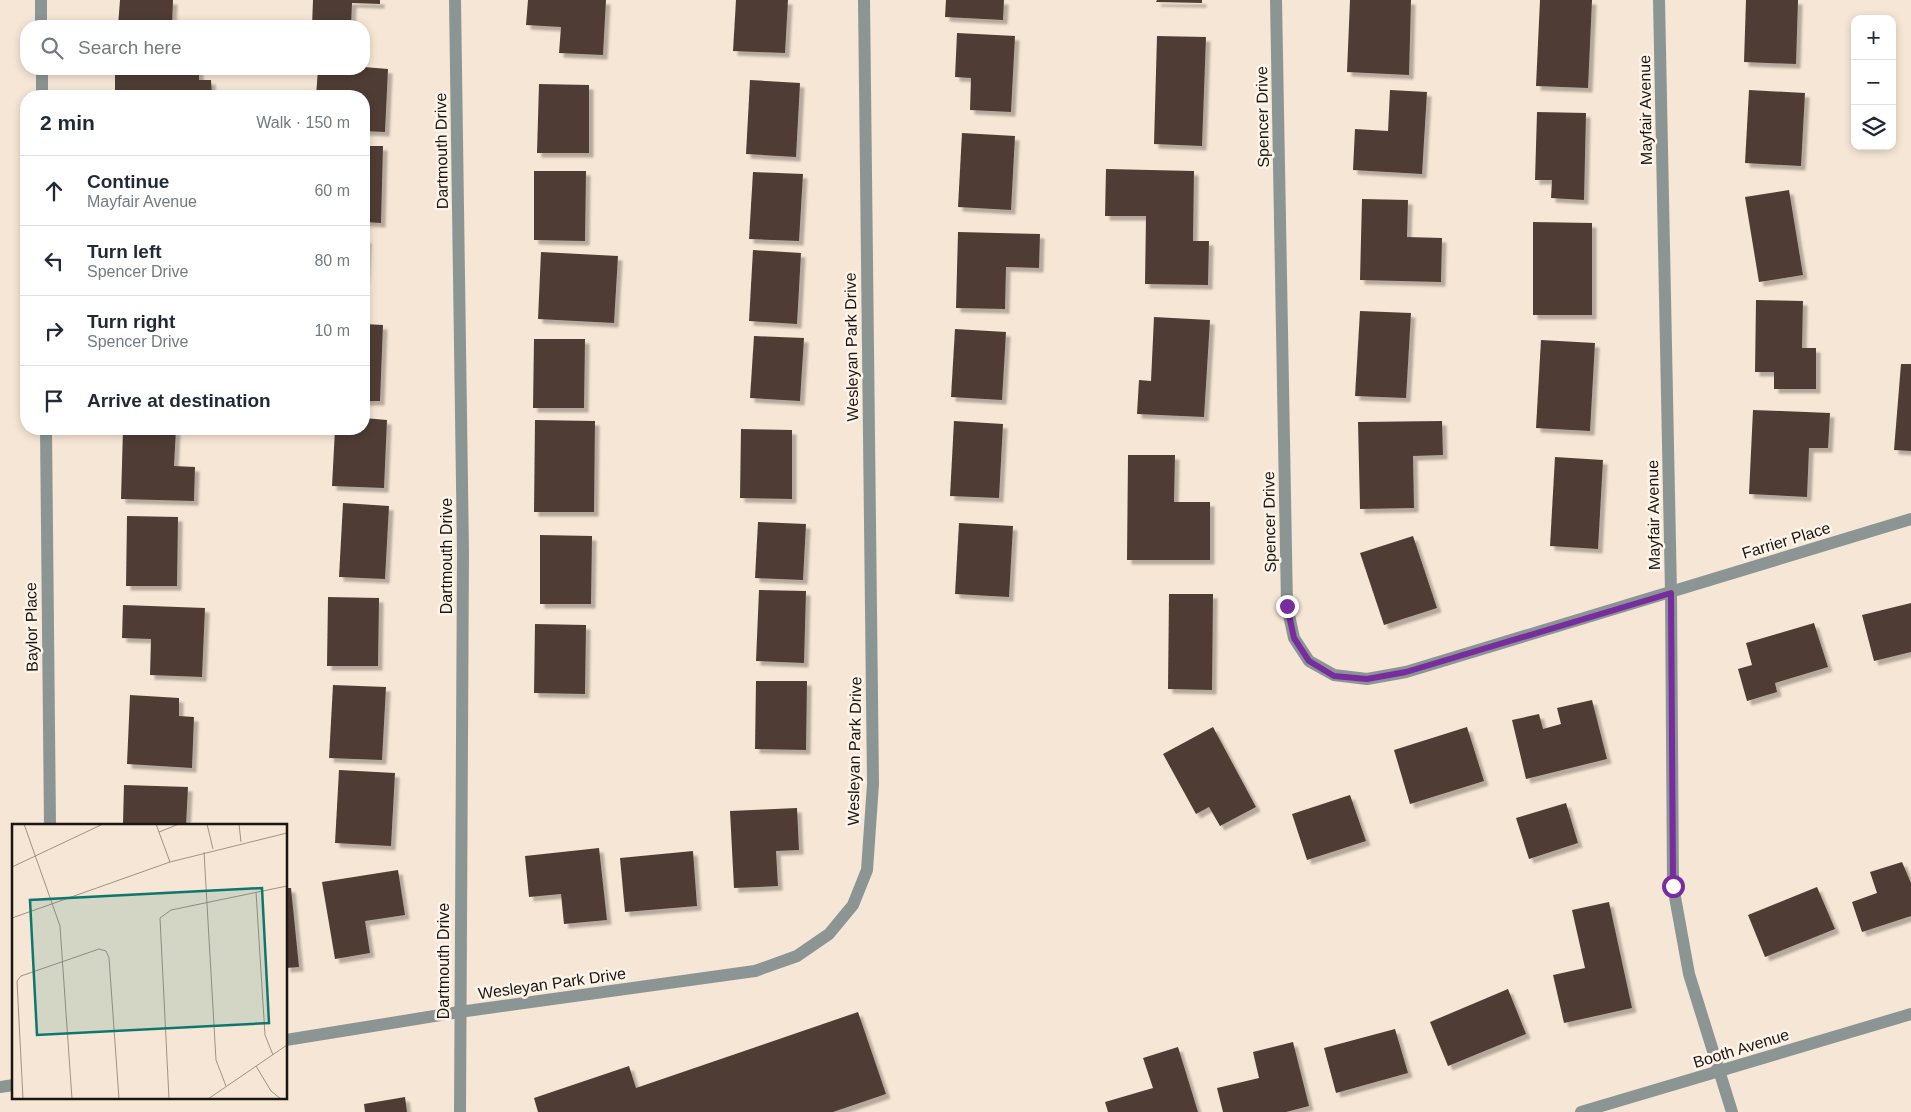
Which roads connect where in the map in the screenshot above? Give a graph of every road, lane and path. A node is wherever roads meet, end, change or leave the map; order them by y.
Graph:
1 (41, 0) edge
2 (455, 0) edge
3 (864, 0) edge
4 (1276, 0) edge
5 (1659, 0) edge
6 (42, 20) edge
7 (42, 75) edge
8 (42, 90) edge
9 (46, 435) edge
10 (1911, 519) edge
11 (1671, 593) junction
12 (50, 824) edge
13 (459, 1012) junction
14 (1911, 1014) edge
15 (288, 1040) edge
16 (1719, 1071) junction
17 (460, 1112) edge
18 (1581, 1112) edge
19 (1732, 1112) edge

1 - 6 street
2 - 13 street, Dartmouth Drive
3 - 13 street, Wesleyan Park Drive
4 - 11 street, Spencer Drive
5 - 11 street, Mayfair Avenue
7 - 8 street
9 - 12 street, Baylor Place
10 - 11 street, Farrier Place
11 - 16 street, Mayfair Avenue
13 - 15 street, Wesleyan Park Drive
13 - 17 street, Dartmouth Drive
14 - 16 street, Booth Avenue
16 - 18 street, Booth Avenue
16 - 19 street, Mayfair Avenue

